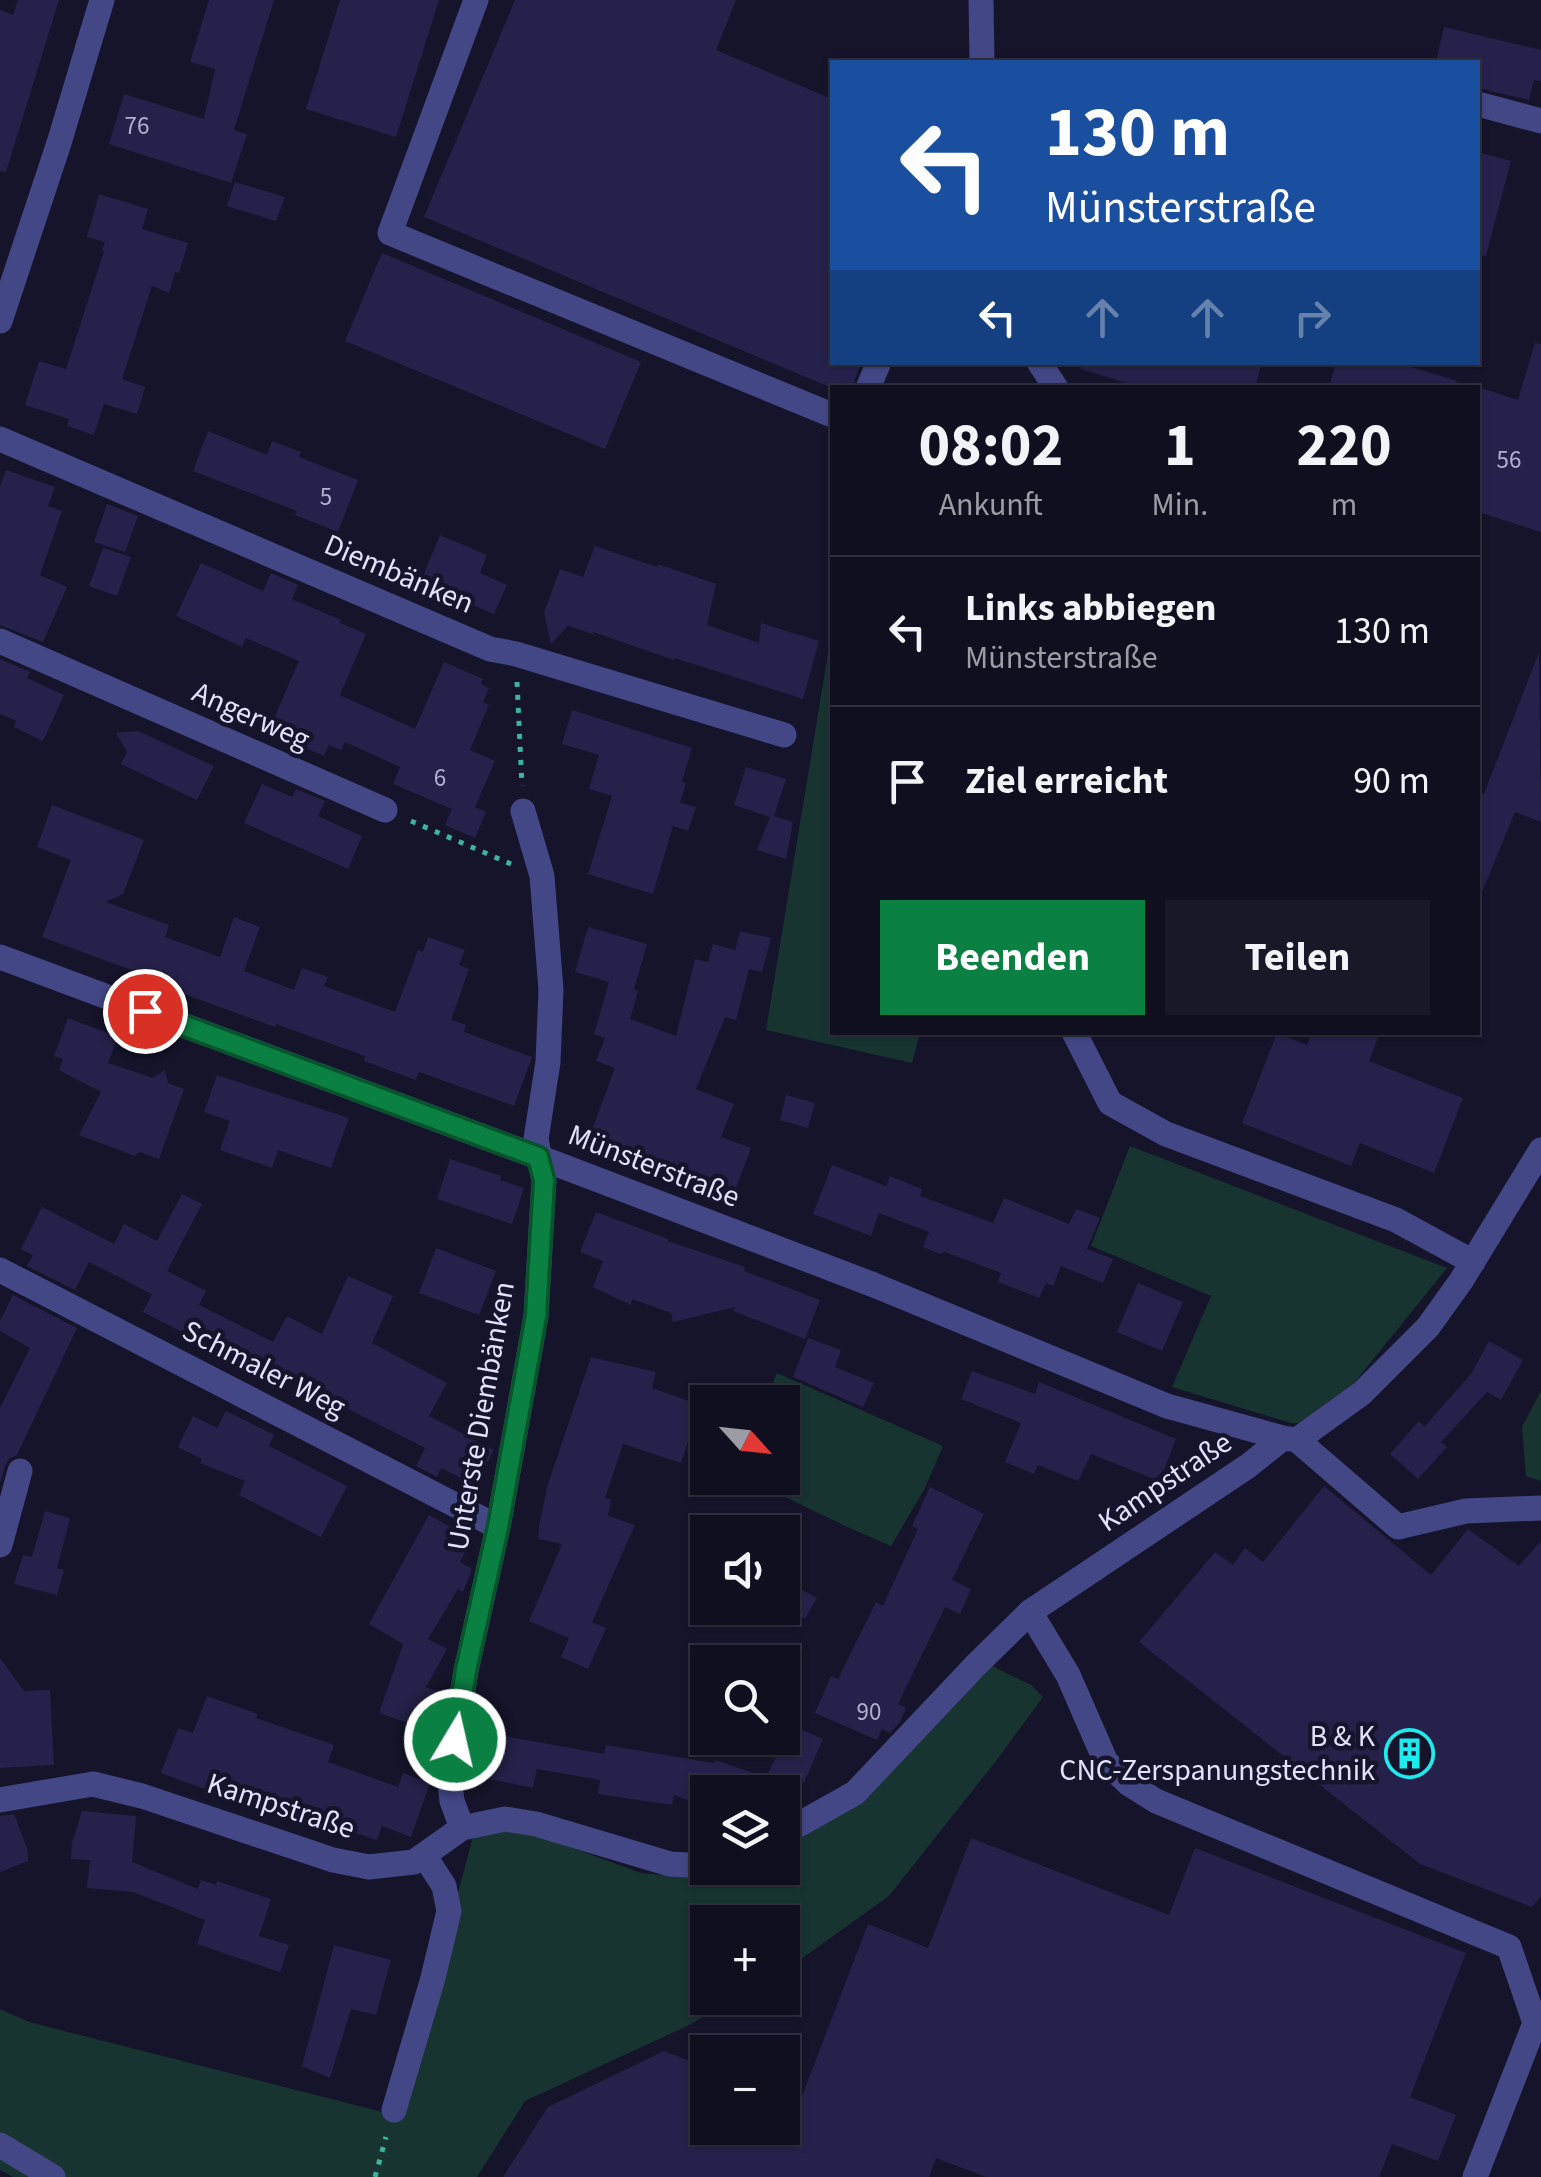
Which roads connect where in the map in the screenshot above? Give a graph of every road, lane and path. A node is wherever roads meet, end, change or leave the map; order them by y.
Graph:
1 (102, 0) edge
2 (476, 0) edge
3 (981, 0) edge
4 (982, 60) edge
5 (1480, 105) edge
6 (1541, 120) edge
7 (0, 320) edge
8 (830, 414) edge
9 (0, 439) edge
10 (0, 641) edge
11 (516, 654) junction
12 (784, 735) dead end
13 (385, 810) joint
14 (523, 811) joint
15 (476, 850) dead end
16 (0, 957) edge
17 (1076, 1035) edge
18 (1541, 1150) edge
19 (538, 1157) junction
20 (1473, 1262) junction
21 (0, 1270) edge
22 (1290, 1439) junction
23 (20, 1471) dead end
24 (1541, 1508) edge
25 (498, 1527) junction
26 (0, 1545) edge
27 (1030, 1612) junction
28 (0, 1800) edge
29 (800, 1824) edge
30 (462, 1828) junction
31 (424, 1855) junction
32 (690, 1865) edge
33 (394, 2110) joint
34 (0, 2145) edge
35 (53, 2177) edge
36 (375, 2177) edge
37 (1475, 2177) edge

1 - 7 street
2 - 8 street
3 - 4 street
5 - 6 street
9 - 11 street, Diembänken
10 - 13 street, Angerweg
11 - 12 street, Diembänken
11 - 14 path
13 - 15 path
14 - 19 street, Unterste Diembänken
16 - 19 street, Münsterstraße
17 - 20 street
18 - 20 street, Kampstraße
19 - 22 street, Münsterstraße
19 - 25 street, Unterste Diembänken
20 - 22 street, Kampstraße
21 - 25 street, Schmaler Weg
22 - 24 street
22 - 27 street, Kampstraße
23 - 26 street
25 - 30 street, Unterste Diembänken
27 - 29 street, Kampstraße
27 - 37 street
28 - 31 street, Kampstraße
30 - 31 street, Kampstraße
30 - 32 street, Kampstraße
31 - 33 street
33 - 36 path
34 - 35 street

